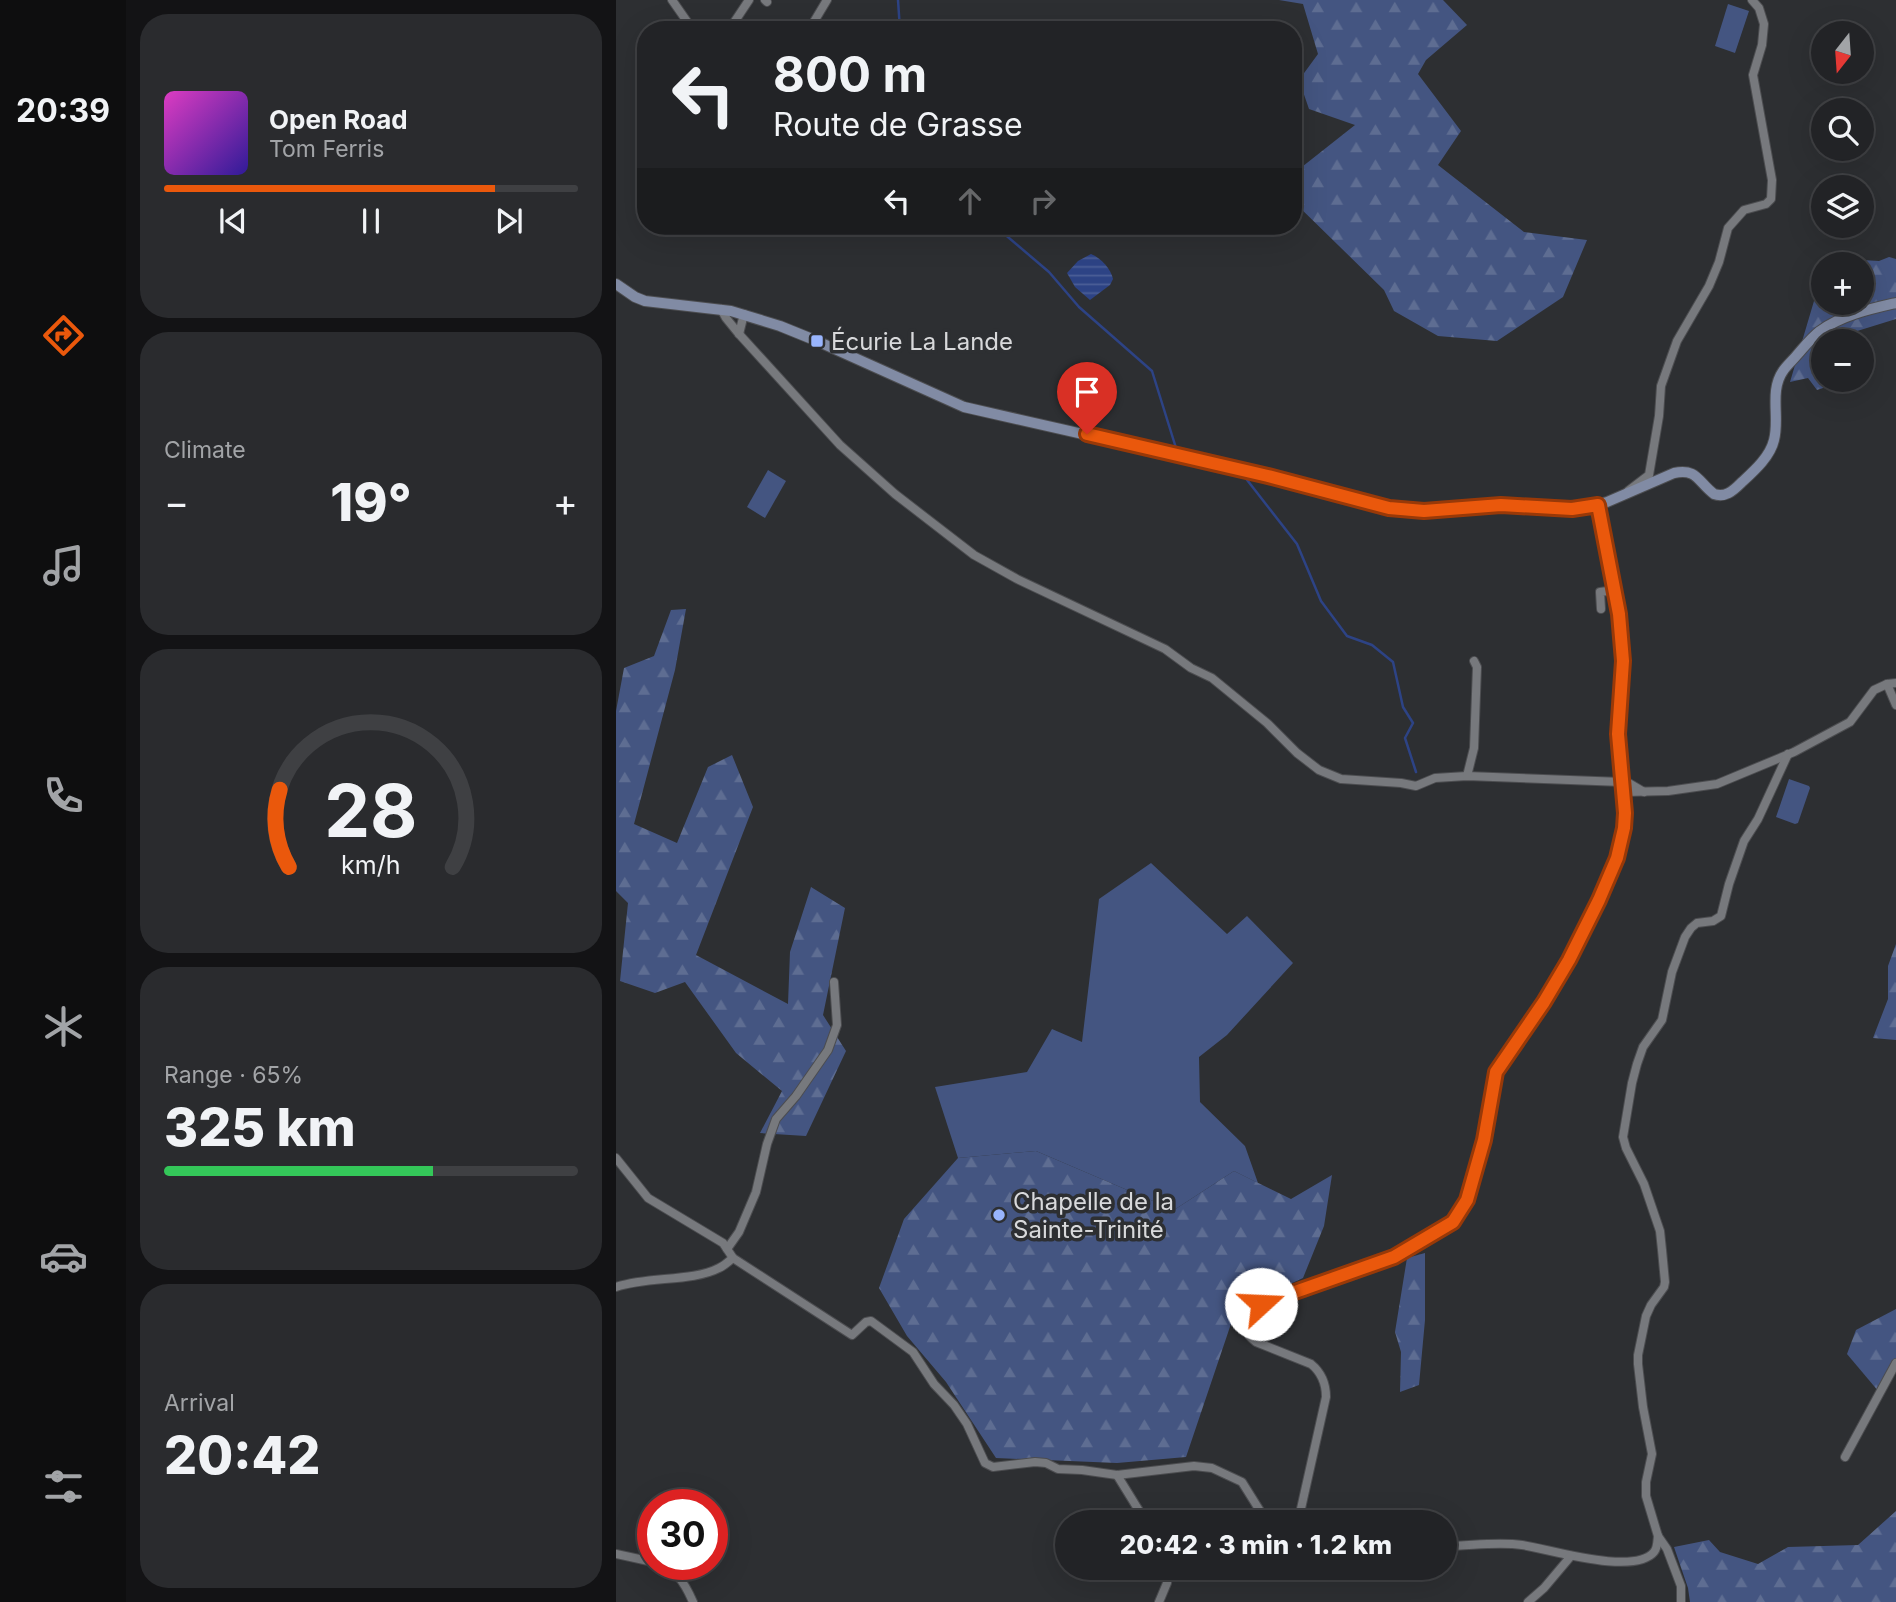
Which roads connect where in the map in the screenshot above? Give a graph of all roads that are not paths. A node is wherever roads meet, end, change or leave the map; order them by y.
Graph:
1 (672, 0) edge
2 (749, 0) edge
3 (827, 0) edge
4 (1752, 0) edge
5 (687, 21) edge
6 (735, 21) edge
7 (814, 21) edge
8 (616, 284) edge
9 (1896, 303) edge
10 (722, 309) junction
11 (744, 314) junction
12 (739, 334) junction
13 (1627, 493) junction
14 (1598, 505) junction
15 (1615, 590) junction
16 (1601, 609) dead end
17 (1474, 661) dead end
18 (1892, 683) edge
19 (1896, 705) edge
20 (1788, 754) junction
21 (1468, 776) junction
22 (1622, 782) junction
23 (1624, 792) junction
24 (1640, 792) junction
25 (1625, 813) junction
26 (834, 982) dead end
27 (616, 1158) edge
28 (727, 1249) junction
29 (733, 1258) junction
30 (616, 1287) edge
31 (1896, 1363) edge
32 (1845, 1457) dead end
33 (1117, 1475) junction
34 (1139, 1510) edge
35 (1260, 1510) edge
36 (1301, 1510) edge
37 (1658, 1536) junction
38 (1457, 1546) edge
39 (616, 1555) edge
40 (1571, 1556) junction
41 (637, 1559) edge
42 (681, 1580) edge
43 (1168, 1580) edge
44 (693, 1602) edge
45 (1158, 1602) edge
46 (1528, 1602) edge
47 (1681, 1602) edge

1 - 5 street
2 - 6 street
3 - 7 street
4 - 13 street
8 - 10 street
9 - 13 street
10 - 11 street
10 - 12 street
11 - 12 street
11 - 14 street
12 - 21 street
13 - 14 street
14 - 15 street
15 - 16 street
15 - 22 street
17 - 21 street
18 - 19 street
18 - 20 street
20 - 24 street
20 - 37 street
21 - 22 street
22 - 23 street
22 - 24 street
23 - 24 street
23 - 25 street
24 - 25 street
25 - 36 street
26 - 28 street
27 - 28 street
28 - 29 street
29 - 30 street
29 - 33 street
31 - 32 street
33 - 34 street
33 - 35 street
37 - 40 street
37 - 47 street
38 - 40 street
39 - 41 street
40 - 46 street
42 - 44 street
43 - 45 street

